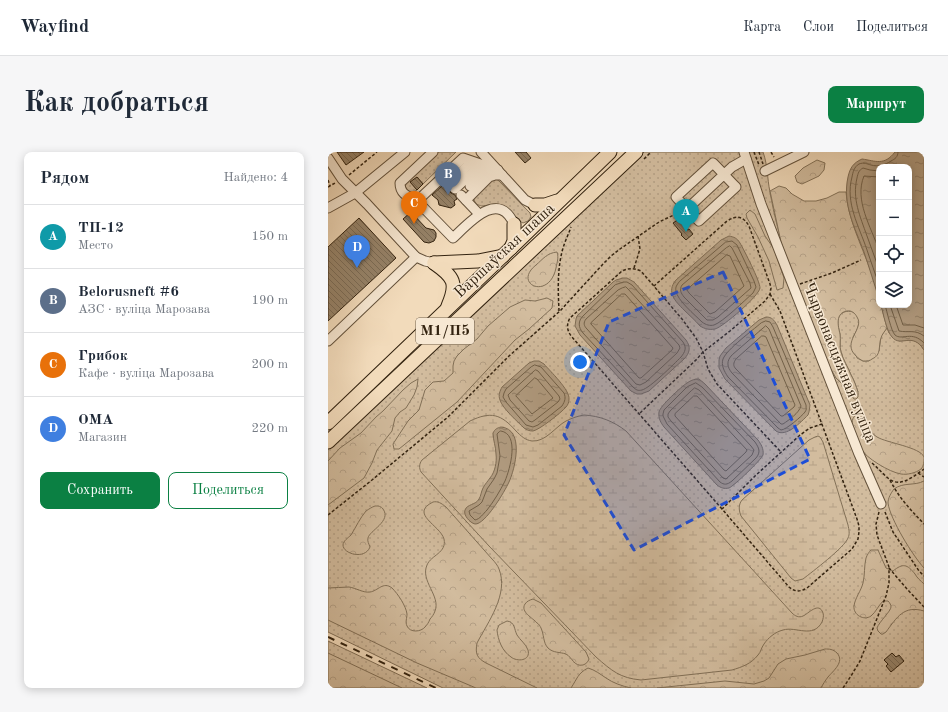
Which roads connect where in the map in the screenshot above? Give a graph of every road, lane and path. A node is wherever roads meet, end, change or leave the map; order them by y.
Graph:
1 (377, 152) edge
2 (404, 152) edge
3 (433, 152) edge
4 (481, 152) edge
5 (610, 152) edge
6 (636, 152) edge
7 (754, 152) edge
8 (759, 152) edge
9 (804, 152) edge
10 (745, 156) edge
11 (328, 158) edge
12 (450, 165) dead end
13 (762, 169) junction
14 (500, 172) junction
15 (442, 173) dead end
16 (724, 174) junction
17 (342, 179) junction
18 (328, 180) edge
19 (329, 186) edge
20 (470, 186) dead end
21 (456, 190) junction
22 (355, 193) junction
23 (416, 200) junction
24 (561, 200) junction
25 (535, 205) joint
26 (328, 208) edge
27 (687, 209) junction
28 (479, 214) junction
29 (678, 214) dead end
30 (514, 224) joint
31 (572, 225) dead end
32 (638, 236) junction
33 (507, 252) junction
34 (416, 257) junction
35 (861, 260) dead end
36 (434, 263) junction
37 (634, 268) junction
38 (654, 286) junction
39 (793, 286) junction
40 (770, 294) junction
41 (446, 310) junction
42 (560, 311) junction
43 (328, 341) edge
44 (703, 352) junction
45 (639, 414) junction
46 (328, 423) edge
47 (822, 424) junction
48 (328, 442) edge
49 (782, 452) junction
50 (859, 454) junction
51 (924, 469) edge
52 (918, 473) junction
53 (924, 478) edge
54 (889, 479) junction
55 (881, 504) junction
56 (722, 508) junction
57 (328, 515) edge
58 (924, 524) edge
59 (890, 568) junction
60 (924, 576) edge
61 (924, 606) edge
62 (842, 688) edge

1 - 17 path
2 - 22 street
3 - 23 street
4 - 14 street
5 - 24 highway, Варшаўская шаша / М1/П5
6 - 48 highway, Варшаўская шаша / М1/П5
7 - 13 path
8 - 13 path
9 - 13 street
10 - 16 street
10 - 39 street, Чырвонасцяжная вуліца
11 - 17 street
12 - 14 street
14 - 20 street
14 - 21 street
14 - 21 street
14 - 23 street
14 - 25 street
15 - 23 street
16 - 27 street
16 - 27 street
16 - 27 street
17 - 19 path
17 - 22 street
18 - 19 path
21 - 28 street
22 - 26 street
22 - 34 street
23 - 28 street
24 - 25 highway
24 - 33 highway, Варшаўская шаша / М1/П5
28 - 30 street
29 - 32 path
30 - 33 highway
31 - 42 path
32 - 37 path
32 - 42 path
33 - 36 highway
33 - 41 highway, Варшаўская шаша / М1/П5
34 - 36 street
34 - 43 street
35 - 39 path
36 - 41 highway
37 - 38 path
37 - 45 path
38 - 40 path
38 - 44 path
39 - 50 street, Чырвонасцяжная вуліца
40 - 44 path
40 - 47 path
41 - 46 highway, Варшаўская шаша / М1/П5
42 - 57 path
44 - 45 path
44 - 49 path
45 - 56 path
47 - 49 path
47 - 56 path
49 - 56 path
50 - 54 path
50 - 55 street, Чырвонасцяжная вуліца
51 - 52 path
52 - 53 path
52 - 54 path
54 - 58 path
55 - 59 path
55 - 60 path
59 - 61 path
59 - 62 path

